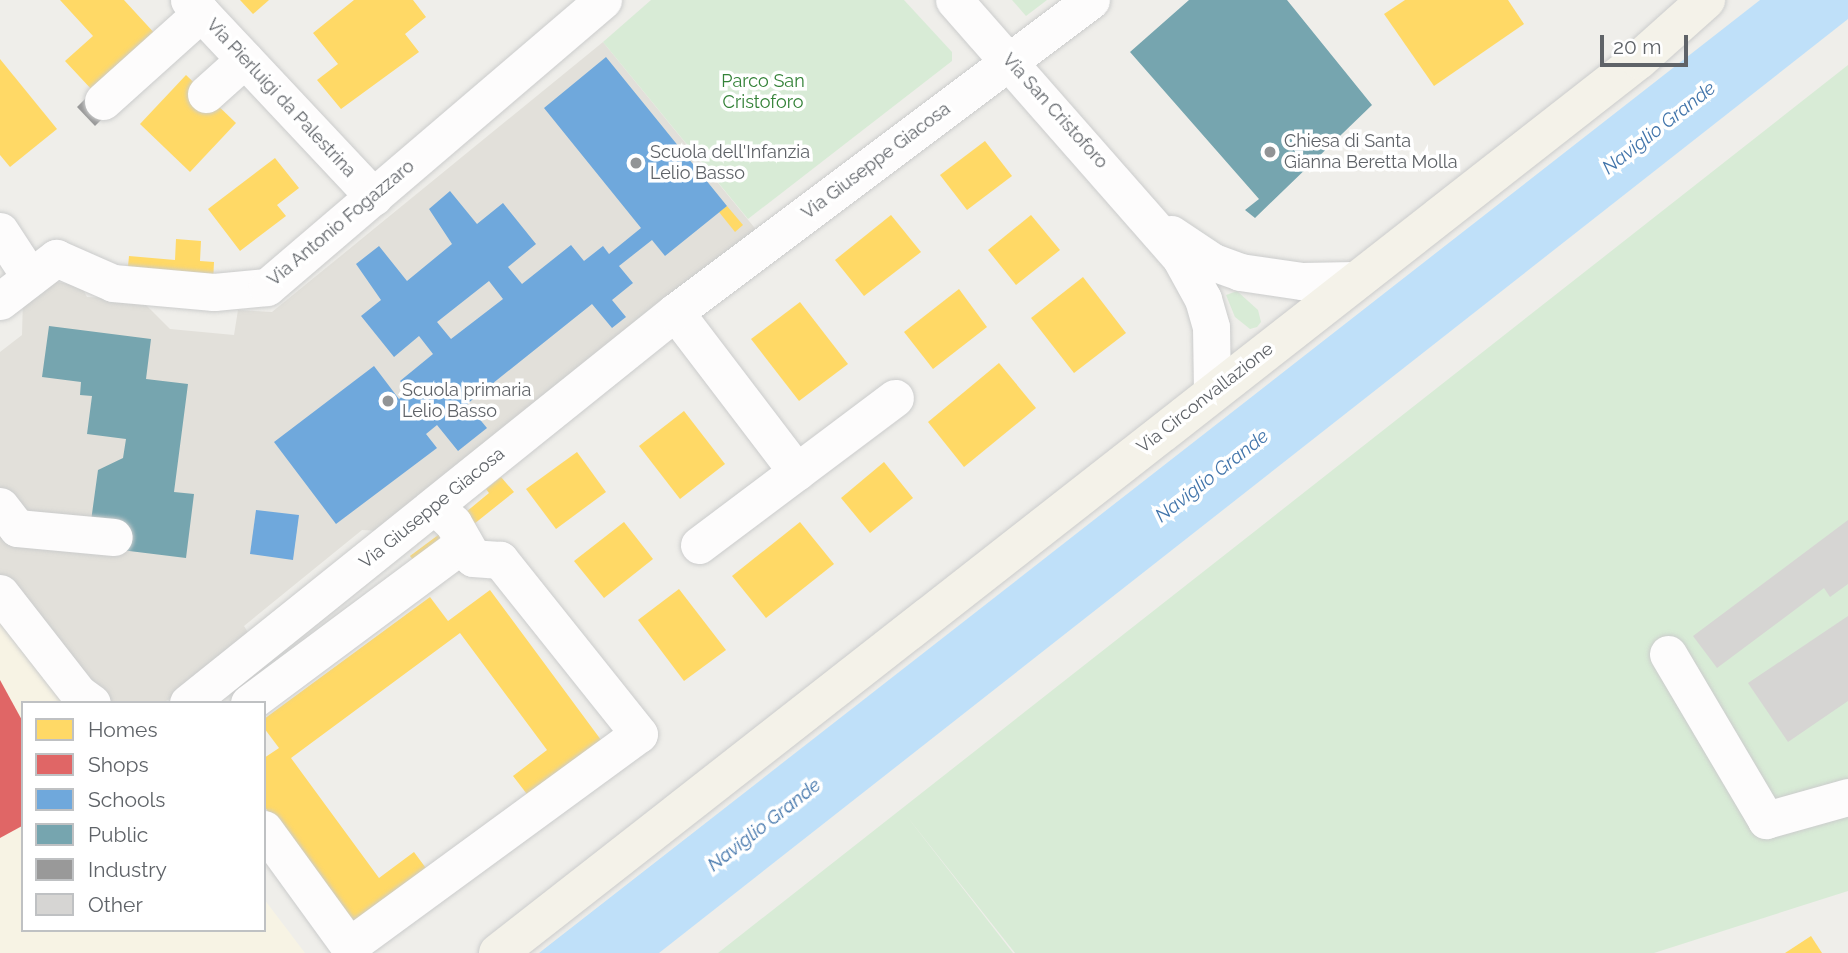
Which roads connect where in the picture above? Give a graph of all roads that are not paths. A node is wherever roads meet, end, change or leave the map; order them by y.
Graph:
1 (603, 0) edge
2 (954, 0) edge
3 (1091, 0) edge
4 (1706, 0) edge
5 (195, 7) edge
6 (244, 59) junction
7 (1009, 60) junction
8 (206, 94) dead end
9 (103, 101) dead end
10 (374, 197) junction
11 (1155, 223) junction
12 (0, 231) edge
13 (43, 267) junction
14 (1355, 280) junction
15 (0, 301) edge
16 (675, 312) junction
17 (1212, 392) junction
18 (895, 398) dead end
19 (797, 472) junction
20 (0, 506) edge
21 (435, 506) junction
22 (114, 537) dead end
23 (464, 543) junction
24 (699, 545) dead end
25 (0, 593) edge
26 (1668, 654) dead end
27 (89, 701) edge
28 (191, 701) edge
29 (252, 701) edge
30 (1848, 797) edge
31 (266, 832) edge
32 (498, 953) edge

1 - 10 street, Via Antonio Fogazzaro
2 - 7 street, Via San Cristoforo
3 - 7 street, Via Giuseppe Giacosa
4 - 14 main road, Via Circonvallazione
5 - 6 street, Via Pierluigi da Palestrina
5 - 9 street
6 - 8 street
6 - 10 street, Via Pierluigi da Palestrina
7 - 11 street, Via San Cristoforo
7 - 16 street, Via Giuseppe Giacosa
10 - 13 street, Via Antonio Fogazzaro
11 - 14 street
11 - 17 street
12 - 13 street
13 - 15 street
14 - 17 main road, Via Circonvallazione
16 - 19 street
16 - 21 street, Via Giuseppe Giacosa
17 - 32 main road, Via Circonvallazione
18 - 19 street
19 - 24 street
20 - 22 street
21 - 23 street
21 - 28 street, Via Giuseppe Giacosa
23 - 29 street
23 - 31 street
25 - 27 street
26 - 30 street

